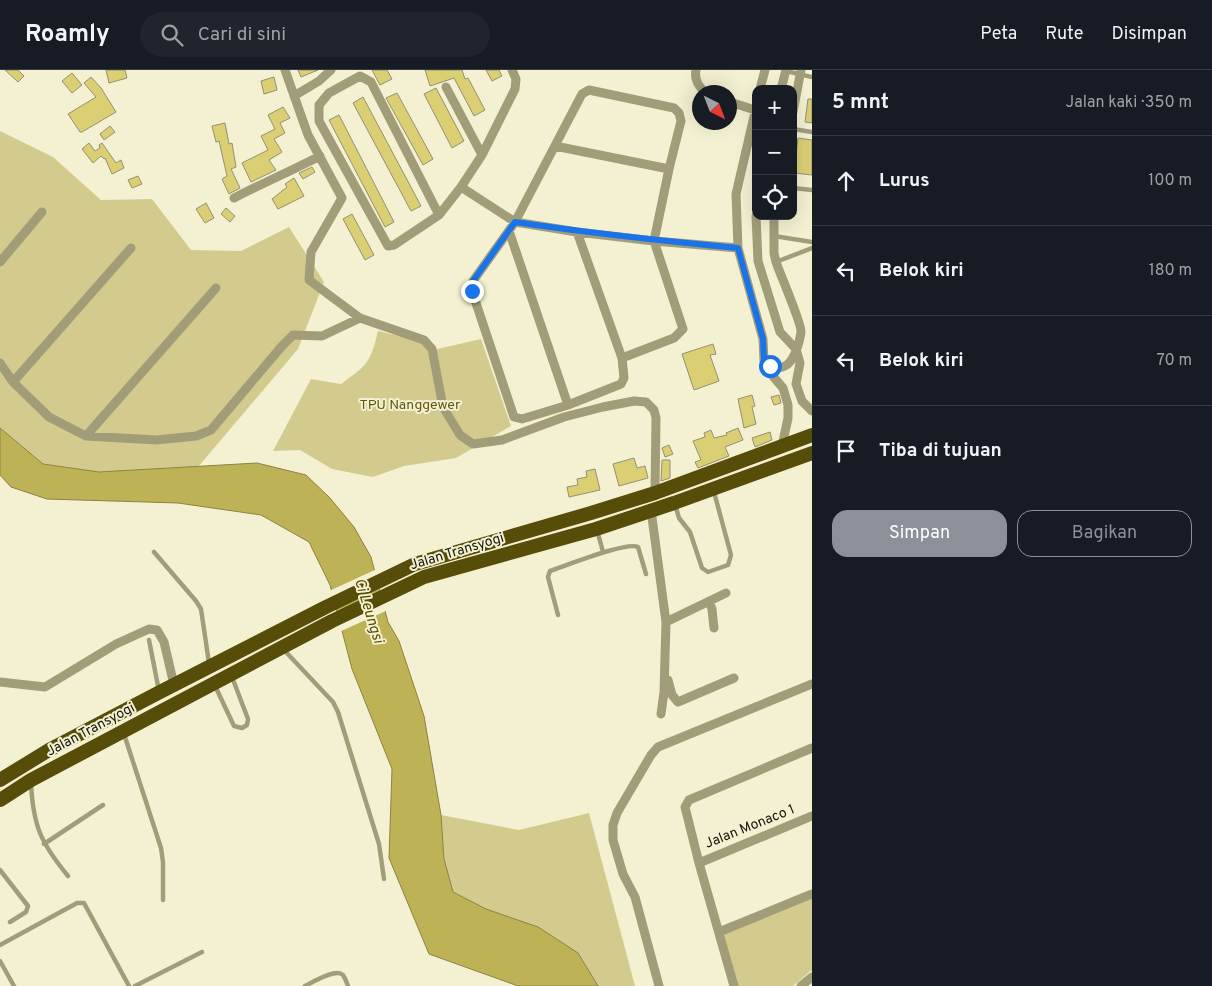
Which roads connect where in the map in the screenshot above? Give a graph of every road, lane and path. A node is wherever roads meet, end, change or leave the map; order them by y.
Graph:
1 (285, 70) edge
2 (331, 70) edge
3 (512, 70) edge
4 (696, 70) edge
5 (765, 70) edge
6 (786, 71) edge
7 (801, 72) edge
8 (812, 77) edge
9 (698, 85) edge
10 (761, 85) edge
11 (782, 85) edge
12 (446, 86) dead end
13 (797, 92) edge
14 (294, 96) junction
15 (737, 104) edge
16 (752, 108) edge
17 (752, 126) edge
18 (797, 130) edge
19 (812, 132) edge
20 (555, 146) junction
21 (482, 155) junction
22 (320, 156) junction
23 (669, 169) junction
24 (462, 187) junction
25 (797, 188) edge
26 (812, 190) edge
27 (234, 198) dead end
28 (42, 212) dead end
29 (439, 215) junction
30 (756, 220) edge
31 (774, 220) edge
32 (515, 222) junction
33 (509, 231) junction
34 (577, 232) junction
35 (774, 236) junction
36 (654, 241) junction
37 (812, 242) edge
38 (131, 248) dead end
39 (738, 248) junction
40 (812, 248) edge
41 (0, 262) edge
42 (776, 262) junction
43 (216, 288) dead end
44 (774, 314) junction
45 (360, 318) junction
46 (757, 318) junction
47 (796, 349) junction
48 (622, 358) junction
49 (764, 361) junction
50 (0, 363) edge
51 (14, 382) junction
52 (802, 401) junction
53 (568, 405) junction
54 (788, 405) junction
55 (812, 411) edge
56 (812, 435) edge
57 (86, 436) junction
58 (782, 446) junction
59 (812, 453) edge
60 (713, 488) junction
61 (655, 493) junction
62 (674, 503) junction
63 (651, 510) junction
64 (596, 529) junction
65 (154, 552) dead end
66 (603, 552) junction
67 (646, 574) dead end
68 (726, 593) dead end
69 (709, 601) junction
70 (558, 615) dead end
71 (669, 620) junction
72 (714, 628) dead end
73 (149, 640) dead end
74 (282, 647) junction
75 (209, 667) junction
76 (231, 674) junction
77 (734, 678) dead end
78 (0, 682) edge
79 (812, 684) edge
80 (174, 685) junction
81 (217, 690) dead end
82 (160, 692) junction
83 (661, 714) dead end
84 (123, 731) junction
85 (812, 748) edge
86 (0, 780) edge
87 (31, 780) junction
88 (0, 800) edge
89 (103, 805) dead end
90 (812, 816) edge
91 (44, 844) junction
92 (698, 863) junction
93 (0, 870) edge
94 (68, 876) dead end
95 (384, 879) dead end
96 (812, 894) edge
97 (164, 900) dead end
98 (10, 922) dead end
99 (719, 932) junction
100 (0, 945) edge
101 (202, 952) dead end
102 (0, 961) edge
103 (2, 972) edge
104 (812, 978) edge
105 (730, 985) edge
106 (14, 986) edge
107 (128, 986) edge
108 (135, 986) edge
109 (305, 986) edge
110 (348, 986) edge
111 (659, 986) edge
112 (802, 986) edge

1 - 14 street
2 - 14 street
3 - 21 street
4 - 9 street
5 - 10 street
6 - 7 lane
6 - 11 street
7 - 8 lane
7 - 13 street
12 - 21 street
14 - 22 street
15 - 16 street
17 - 39 street
18 - 19 lane
20 - 23 street
20 - 23 street
20 - 32 street
21 - 24 street
22 - 27 street
22 - 45 street
23 - 36 street
24 - 29 street
24 - 32 street
25 - 26 lane
28 - 41 street
29 - 29 street
30 - 44 street
31 - 35 street
32 - 33 street
32 - 34 street
33 - 53 street
33 - 53 street
34 - 36 street
34 - 48 street
35 - 37 lane
35 - 42 street
36 - 39 street
36 - 48 street
38 - 51 street
39 - 46 street
40 - 42 lane
42 - 47 street
43 - 57 street
44 - 46 street
44 - 47 street
45 - 57 street
45 - 61 street
46 - 49 street
47 - 49 street
47 - 52 street
48 - 53 street
49 - 54 street
50 - 51 street
51 - 57 street
52 - 54 street
52 - 55 street
54 - 58 street
56 - 58 highway, Jalan Transyogi
58 - 61 highway, Jalan Transyogi
59 - 60 highway, Jalan Transyogi
60 - 62 highway, Jalan Transyogi
60 - 62 lane
61 - 75 highway, Jalan Transyogi
62 - 63 highway, Jalan Transyogi
63 - 64 highway, Jalan Transyogi
63 - 71 street
64 - 66 lane
64 - 74 highway, Jalan Transyogi
65 - 75 lane
66 - 67 lane
66 - 70 lane
68 - 69 street
69 - 71 street
69 - 72 street
71 - 77 street
71 - 83 street
73 - 82 lane
74 - 76 highway, Jalan Transyogi
74 - 95 lane
75 - 80 highway, Jalan Transyogi
76 - 81 lane
76 - 84 highway, Jalan Transyogi
78 - 80 street
79 - 111 street
80 - 82 highway, Jalan Transyogi
82 - 86 highway, Jalan Transyogi
84 - 87 highway, Jalan Transyogi
84 - 97 lane
85 - 92 street
87 - 88 highway, Jalan Transyogi
87 - 91 lane
89 - 91 lane
90 - 92 street, Jalan Monaco 1
91 - 94 lane
92 - 99 street
93 - 98 lane
96 - 99 street
99 - 105 street
100 - 107 lane
101 - 108 lane
102 - 103 lane
103 - 106 lane
104 - 112 street
109 - 110 lane

